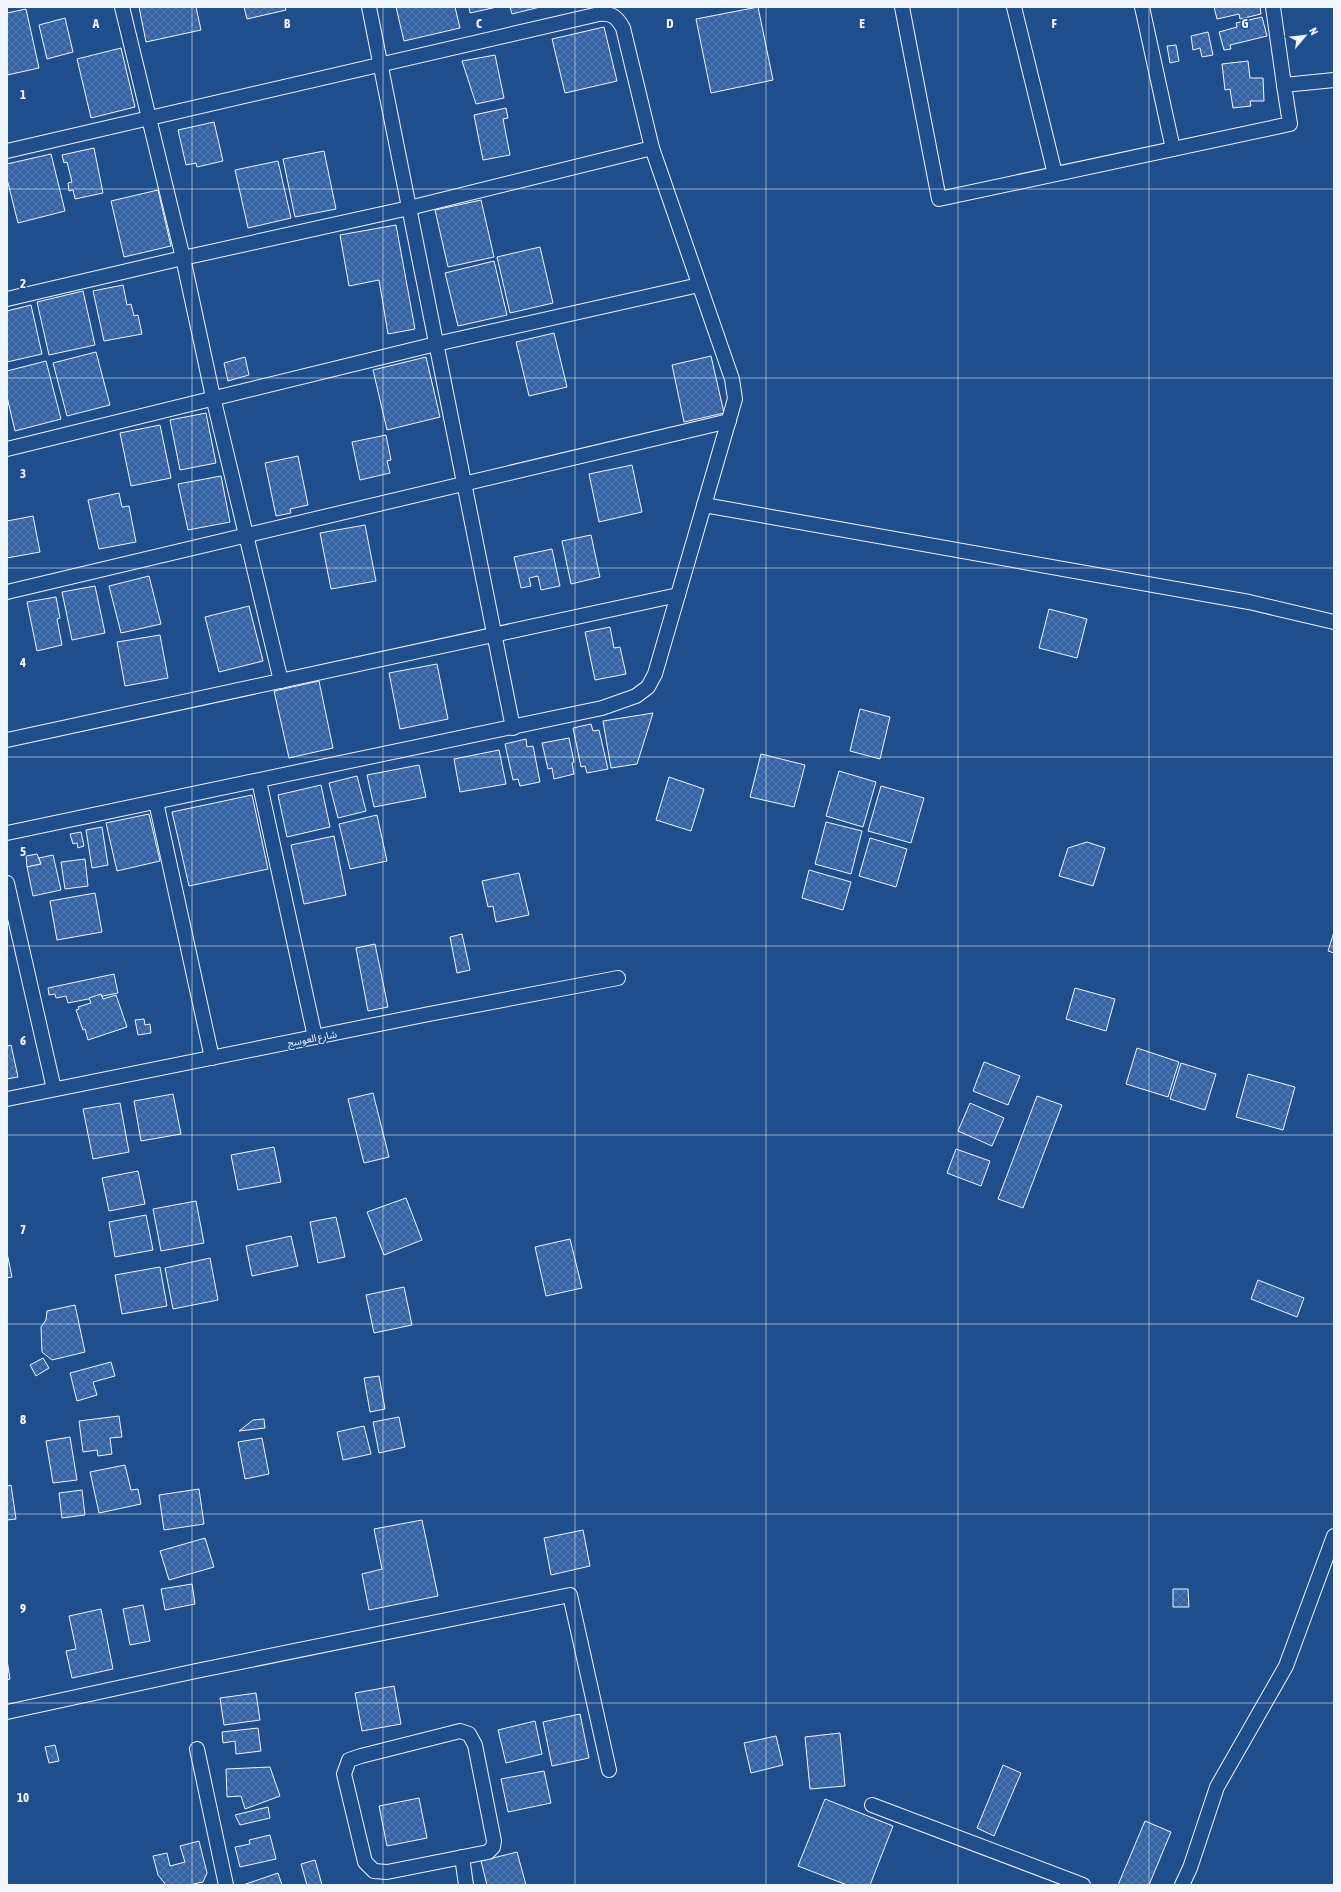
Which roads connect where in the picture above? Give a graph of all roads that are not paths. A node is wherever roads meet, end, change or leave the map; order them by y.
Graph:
1 (122, 7) edge
2 (369, 7) edge
3 (902, 7) edge
4 (1014, 7) edge
5 (1142, 7) edge
6 (1273, 7) edge
7 (381, 65) junction
8 (1334, 80) edge
9 (1284, 85) junction
10 (150, 119) junction
11 (652, 148) junction
12 (1173, 149) junction
13 (7, 151) edge
14 (1055, 174) junction
15 (409, 208) junction
16 (183, 258) junction
17 (699, 285) junction
18 (7, 299) edge
19 (436, 344) junction
20 (213, 397) junction
21 (729, 421) junction
22 (7, 449) edge
23 (464, 484) junction
24 (704, 505) junction
25 (247, 536) junction
26 (7, 592) edge
27 (678, 595) junction
28 (1334, 622) edge
29 (495, 634) junction
30 (281, 681) junction
31 (513, 728) junction
32 (7, 740) edge
33 (259, 781) junction
34 (156, 802) junction
35 (7, 833) edge
36 (7, 882) edge
37 (618, 978) dead end
38 (315, 1037) junction
39 (212, 1058) junction
40 (54, 1089) junction
41 (7, 1099) edge
42 (1334, 1536) edge
43 (7, 1712) edge
44 (197, 1749) dead end
45 (609, 1770) dead end
46 (872, 1805) dead end
47 (462, 1857) junction
48 (226, 1885) edge
49 (466, 1885) edge
50 (1083, 1885) edge
51 (1182, 1885) edge

1 - 10 street
2 - 7 street
3 - 14 street
4 - 14 street
5 - 12 street
6 - 9 street
7 - 10 street
7 - 11 street
7 - 15 street
8 - 9 street
9 - 12 street
10 - 13 street
10 - 16 street
11 - 15 street
11 - 17 street
12 - 14 street
15 - 16 street
15 - 19 street
16 - 18 street
16 - 20 street
17 - 19 street
17 - 21 street
19 - 20 street
19 - 23 street
20 - 22 street
20 - 25 street
21 - 23 street
21 - 24 street
23 - 25 street
23 - 29 street
24 - 27 street
24 - 28 street
25 - 26 street
25 - 30 street
27 - 29 street
27 - 31 street
29 - 30 street
29 - 31 street
30 - 32 street
31 - 33 street
33 - 34 street
33 - 38 street
34 - 35 street
34 - 39 street
36 - 40 street
37 - 38 street, شارع العوسج
38 - 39 street, شارع العوسج
39 - 40 street, شارع العوسج
40 - 41 street, شارع العوسج
42 - 51 street
43 - 45 street
44 - 48 street
46 - 50 street
47 - 47 street
47 - 49 street

